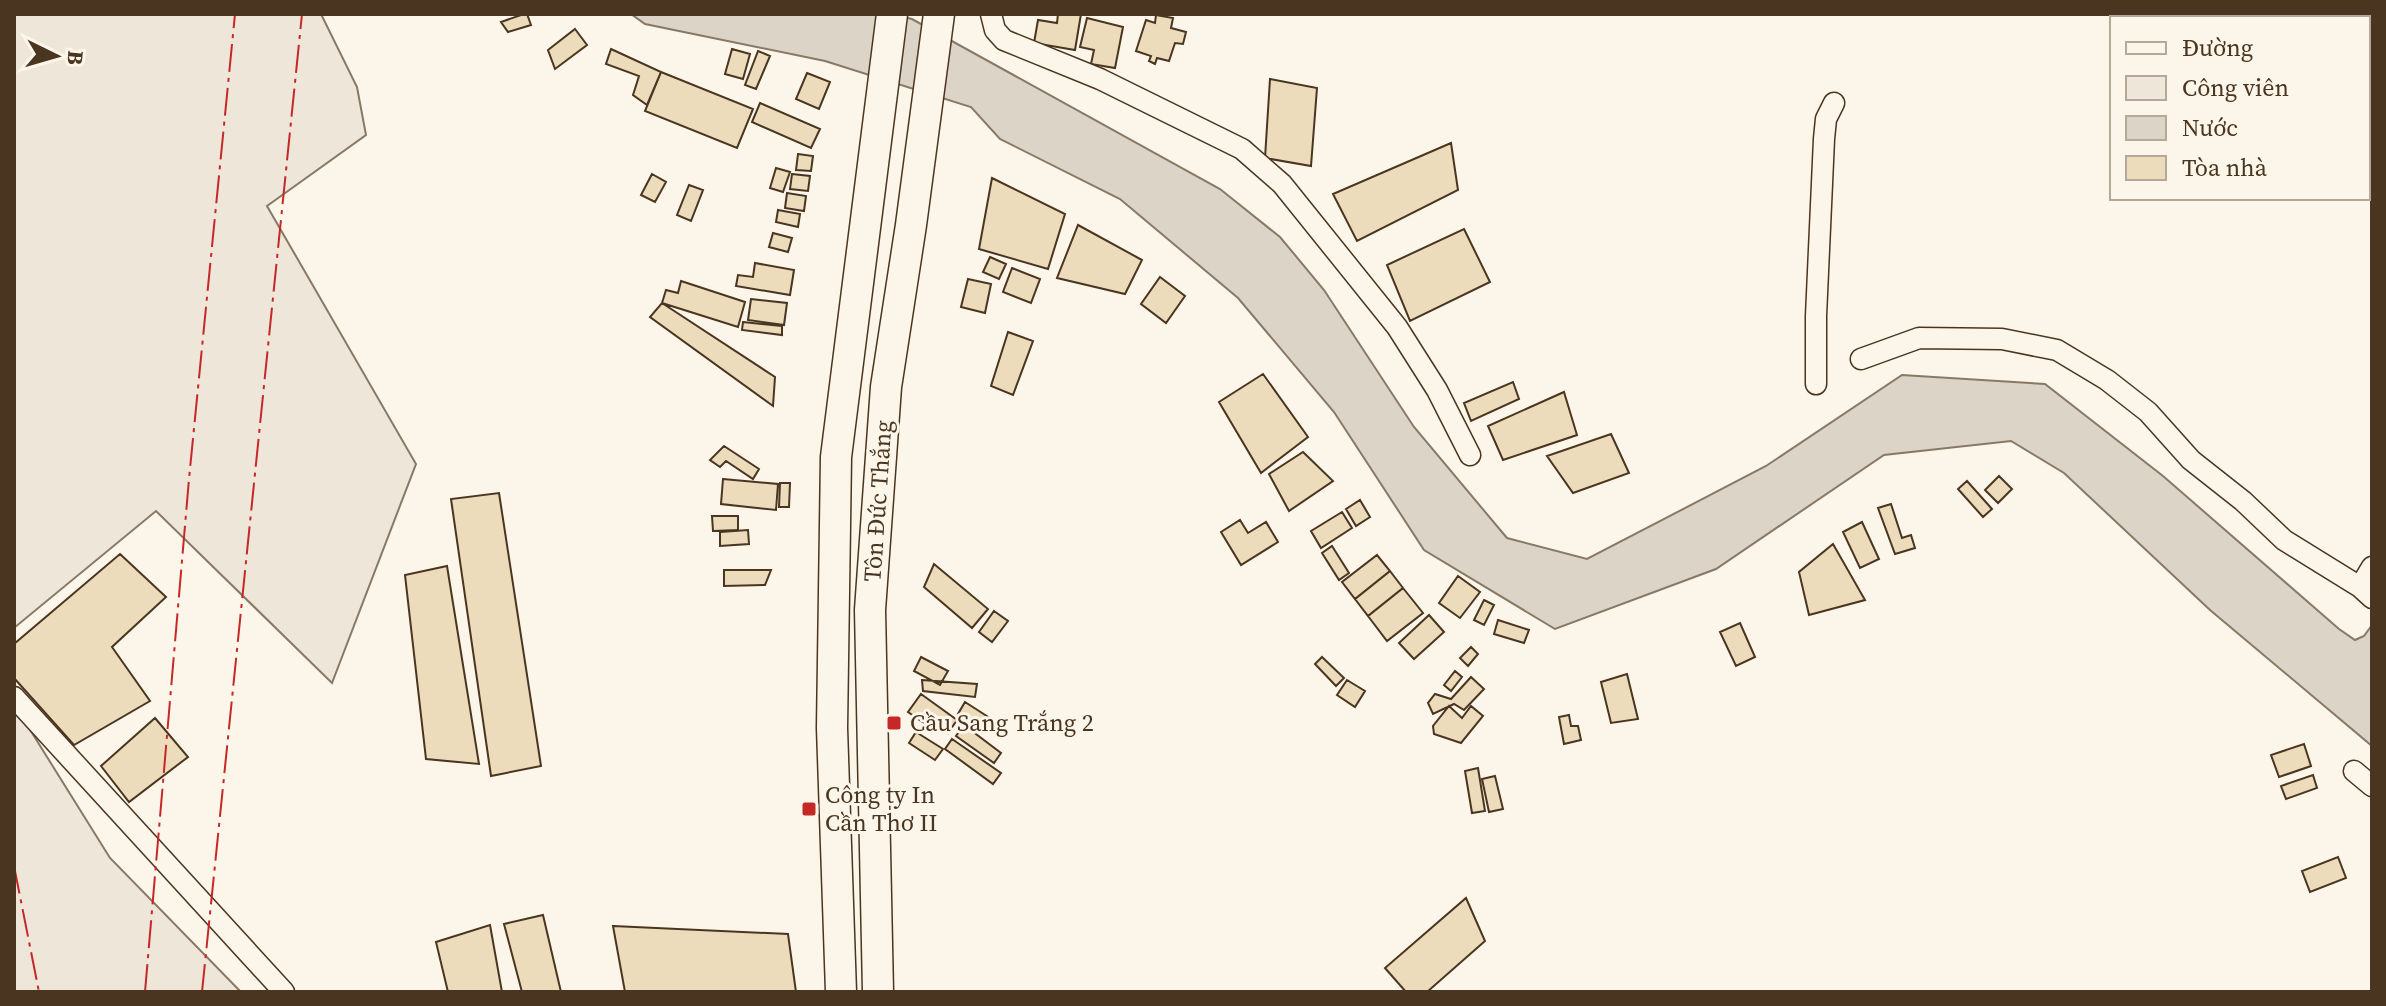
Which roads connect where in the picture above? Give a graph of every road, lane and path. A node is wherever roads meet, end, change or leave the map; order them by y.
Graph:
1 (892, 14) edge
2 (939, 14) edge
3 (991, 14) edge
4 (1834, 103) dead end
5 (1861, 359) dead end
6 (1816, 384) dead end
7 (1470, 455) dead end
8 (2372, 567) edge
9 (2368, 594) edge
10 (14, 697) edge
11 (2354, 771) dead end
12 (2372, 786) edge
13 (284, 992) edge
14 (841, 992) edge
15 (878, 992) edge

1 - 14 highway, Tôn Đức Thắng
2 - 15 highway, Tôn Đức Thắng
3 - 7 street
4 - 6 street
5 - 9 street
8 - 9 street
10 - 13 street
11 - 12 street

